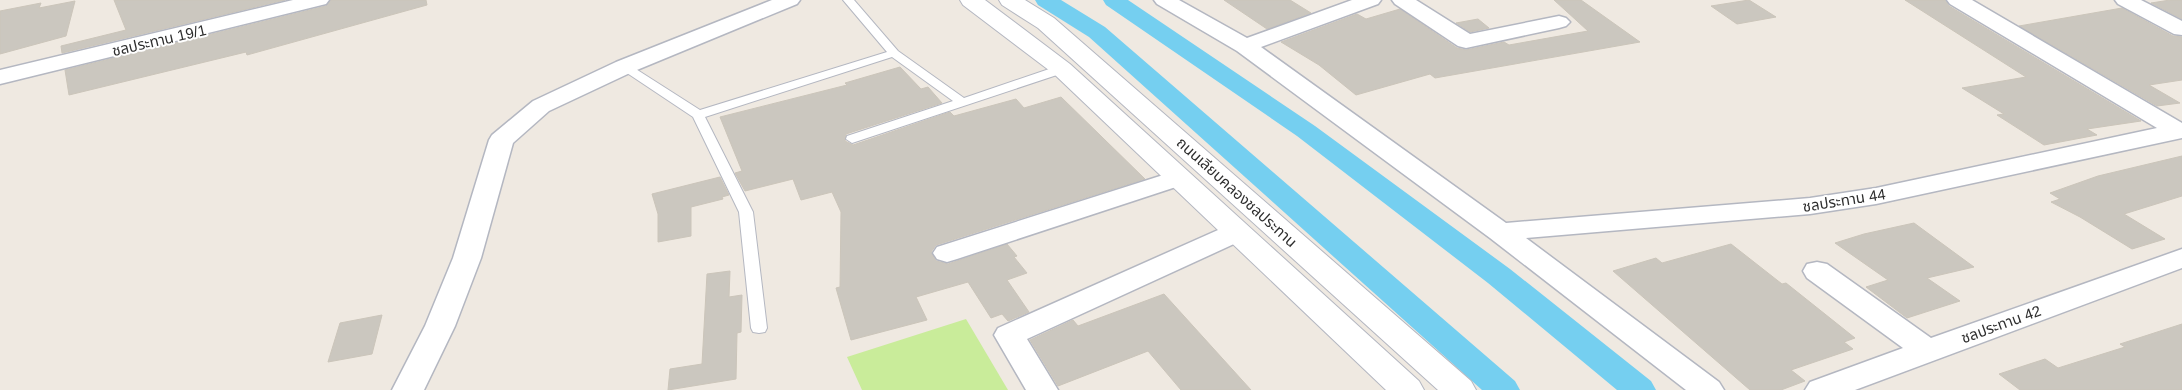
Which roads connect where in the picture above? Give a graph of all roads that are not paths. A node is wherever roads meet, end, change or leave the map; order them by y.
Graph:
1 (318, 0) edge
2 (790, 0) edge
3 (848, 0) edge
4 (971, 0) edge
5 (1010, 0) edge
6 (1164, 0) edge
7 (1371, 0) edge
8 (1402, 0) edge
9 (1957, 0) edge
10 (2125, 0) edge
11 (1559, 22) dead end
12 (2182, 29) edge
13 (1245, 46) junction
14 (894, 54) junction
15 (624, 67) junction
16 (1062, 69) junction
17 (0, 78) edge
18 (964, 103) junction
19 (698, 115) junction
20 (2181, 131) edge
21 (852, 139) dead end
22 (1179, 178) junction
23 (1237, 232) junction
24 (1500, 232) junction
25 (947, 253) dead end
26 (2182, 258) edge
27 (1817, 271) dead end
28 (760, 328) dead end
29 (1928, 351) junction
30 (408, 390) edge
31 (1042, 390) edge
32 (1407, 390) edge
33 (1459, 390) edge
34 (1708, 390) edge
35 (1821, 390) edge

1 - 17 street, ชลประทาน 19/1
2 - 15 street
3 - 14 lane
4 - 16 street, ถนนเลียบคลองชลประทาน
5 - 33 street, ถนนเลียบคลองชลประทาน
6 - 13 street
7 - 13 street
8 - 11 street
9 - 20 street
10 - 12 street
13 - 24 street
14 - 18 lane
14 - 19 lane
15 - 19 lane
15 - 30 street
16 - 18 lane
16 - 22 street, ถนนเลียบคลองชลประทาน
18 - 21 lane
19 - 28 lane
20 - 24 street, ชลประทาน 44
22 - 23 street, ถนนเลียบคลองชลประทาน
22 - 25 street
23 - 31 street
23 - 32 street, ถนนเลียบคลองชลประทาน
24 - 34 street
26 - 29 street, ชลประทาน 42
27 - 29 street
29 - 35 street, ชลประทาน 42

